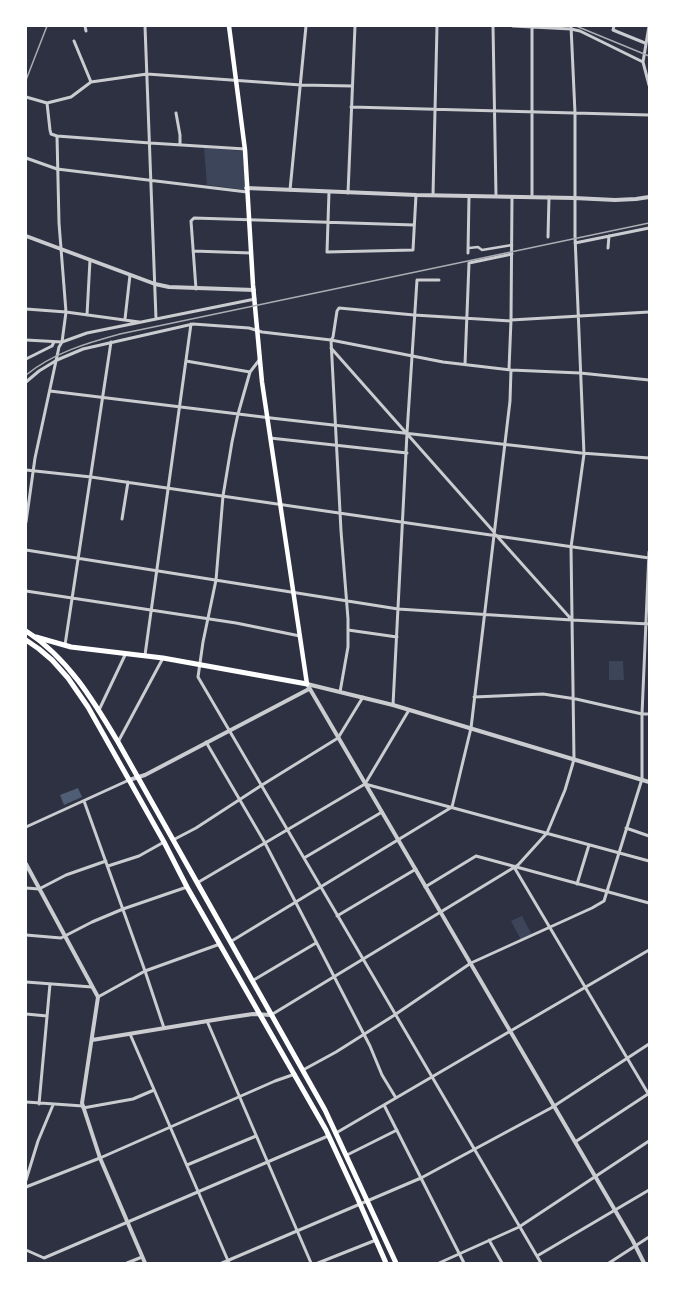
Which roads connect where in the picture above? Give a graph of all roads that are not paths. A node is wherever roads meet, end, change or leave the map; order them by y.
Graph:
1 (85, 26) edge
2 (145, 26) edge
3 (229, 26) edge
4 (306, 26) edge
5 (355, 26) edge
6 (437, 26) edge
7 (493, 26) edge
8 (513, 26) edge
9 (614, 26) edge
10 (649, 26) edge
11 (532, 27) edge
12 (571, 27) edge
13 (86, 32) dead end
14 (74, 41) dead end
15 (646, 43) junction
16 (643, 62) junction
17 (147, 74) junction
18 (236, 80) junction
19 (91, 82) junction
20 (301, 84) junction
21 (649, 84) edge
22 (352, 86) junction
23 (26, 97) edge
24 (47, 103) junction
25 (351, 107) junction
26 (435, 109) junction
27 (494, 111) junction
28 (176, 112) dead end
29 (532, 112) junction
30 (575, 113) junction
31 (649, 115) edge
32 (56, 136) junction
33 (150, 143) junction
34 (180, 145) junction
35 (244, 149) junction
36 (26, 158) edge
37 (57, 169) junction
38 (151, 181) junction
39 (247, 190) junction
40 (290, 190) junction
41 (330, 192) junction
42 (348, 193) junction
43 (416, 195) junction
44 (434, 195) junction
45 (469, 196) junction
46 (496, 196) junction
47 (512, 197) junction
48 (532, 197) junction
49 (548, 197) junction
50 (649, 197) edge
51 (574, 198) junction
52 (249, 220) junction
53 (328, 222) junction
54 (414, 225) junction
55 (649, 228) edge
56 (26, 236) edge
57 (609, 236) junction
58 (548, 237) dead end
59 (575, 243) junction
60 (512, 245) junction
61 (469, 248) junction
62 (608, 248) dead end
63 (61, 249) junction
64 (193, 250) junction
65 (251, 253) junction
66 (468, 253) dead end
67 (512, 254) junction
68 (90, 260) junction
69 (130, 275) junction
70 (439, 280) dead end
71 (155, 284) junction
72 (196, 288) junction
73 (254, 290) junction
74 (254, 299) junction
75 (26, 308) edge
76 (66, 312) junction
77 (649, 312) edge
78 (87, 315) junction
79 (414, 315) junction
80 (578, 316) junction
81 (467, 318) junction
82 (126, 319) junction
83 (156, 319) junction
84 (511, 320) junction
85 (143, 322) junction
86 (191, 324) junction
87 (258, 330) junction
88 (26, 340) edge
89 (331, 340) junction
90 (54, 342) junction
91 (62, 342) junction
92 (111, 342) junction
93 (331, 348) junction
94 (412, 355) junction
95 (26, 359) edge
96 (260, 359) junction
97 (57, 360) junction
98 (186, 361) junction
99 (465, 364) junction
100 (510, 370) junction
101 (250, 372) junction
102 (580, 373) junction
103 (649, 380) edge
104 (26, 382) edge
105 (50, 391) junction
106 (103, 397) junction
107 (180, 407) junction
108 (238, 414) junction
109 (267, 418) junction
110 (335, 425) junction
111 (407, 434) junction
112 (270, 438) junction
113 (504, 444) junction
114 (337, 445) junction
115 (407, 453) junction
116 (584, 454) junction
117 (649, 458) edge
118 (26, 470) edge
119 (33, 470) junction
120 (91, 476) junction
121 (128, 482) junction
122 (169, 488) junction
123 (223, 496) junction
124 (280, 505) junction
125 (340, 513) junction
126 (122, 519) dead end
127 (403, 521) junction
128 (26, 522) edge
129 (494, 534) junction
130 (571, 546) junction
131 (26, 550) edge
132 (649, 552) edge
133 (649, 558) edge
134 (78, 559) junction
135 (157, 571) junction
136 (216, 580) junction
137 (26, 591) edge
138 (293, 593) junction
139 (72, 598) junction
140 (347, 601) junction
141 (398, 609) junction
142 (152, 610) junction
143 (484, 614) junction
144 (208, 619) junction
145 (572, 620) junction
146 (647, 624) edge
147 (348, 630) junction
148 (26, 631) edge
149 (300, 636) junction
150 (34, 637) junction
151 (397, 637) junction
152 (26, 641) edge
153 (65, 645) junction
154 (126, 653) junction
155 (145, 655) junction
156 (163, 658) junction
157 (199, 664) junction
158 (308, 686) junction
159 (340, 692) junction
160 (363, 697) junction
161 (474, 697) junction
162 (573, 698) junction
163 (393, 705) junction
164 (99, 710) junction
165 (410, 710) junction
166 (642, 714) junction
167 (649, 714) edge
168 (471, 728) junction
169 (229, 730) junction
170 (338, 738) junction
171 (118, 742) junction
172 (206, 742) junction
173 (574, 759) junction
174 (138, 778) junction
175 (642, 779) junction
176 (129, 780) junction
177 (649, 782) edge
178 (365, 784) junction
179 (262, 785) junction
180 (240, 799) junction
181 (84, 801) junction
182 (452, 807) junction
183 (382, 812) junction
184 (26, 827) edge
185 (626, 828) junction
186 (287, 830) junction
187 (546, 833) junction
188 (649, 836) edge
189 (173, 840) junction
190 (398, 840) junction
191 (164, 842) junction
192 (265, 843) junction
193 (589, 845) junction
194 (618, 853) junction
195 (304, 858) junction
196 (106, 860) junction
197 (649, 861) edge
198 (26, 864) edge
199 (108, 866) junction
200 (514, 867) junction
201 (416, 869) junction
202 (197, 883) junction
203 (577, 884) junction
204 (187, 886) junction
205 (321, 887) junction
206 (425, 887) junction
207 (26, 888) edge
208 (39, 889) junction
209 (606, 892) junction
210 (296, 902) junction
211 (649, 903) edge
212 (123, 909) junction
213 (440, 912) junction
214 (337, 916) junction
215 (549, 927) junction
216 (26, 935) edge
217 (65, 936) junction
218 (230, 942) junction
219 (316, 943) junction
220 (220, 944) junction
221 (649, 950) edge
222 (363, 959) junction
223 (471, 963) junction
224 (145, 971) junction
225 (334, 977) junction
226 (252, 981) junction
227 (26, 982) edge
228 (50, 984) junction
229 (92, 987) junction
230 (585, 987) junction
231 (98, 997) junction
232 (26, 1014) edge
233 (261, 1015) junction
234 (271, 1015) junction
235 (395, 1015) junction
236 (47, 1016) junction
237 (207, 1021) junction
238 (164, 1028) junction
239 (510, 1030) junction
240 (130, 1034) junction
241 (363, 1034) junction
242 (92, 1040) junction
243 (649, 1044) edge
244 (627, 1058) junction
245 (303, 1070) junction
246 (295, 1074) junction
247 (432, 1077) junction
248 (154, 1090) junction
249 (649, 1094) edge
250 (240, 1098) junction
251 (396, 1098) junction
252 (26, 1102) edge
253 (39, 1104) junction
254 (53, 1105) junction
255 (384, 1105) junction
256 (554, 1106) junction
257 (83, 1107) junction
258 (170, 1127) junction
259 (397, 1130) junction
260 (336, 1133) junction
261 (256, 1136) junction
262 (328, 1136) junction
263 (649, 1141) edge
264 (575, 1142) junction
265 (474, 1149) junction
266 (347, 1155) junction
267 (100, 1158) junction
268 (267, 1162) junction
269 (186, 1165) junction
270 (595, 1177) junction
271 (421, 1178) junction
272 (26, 1180) edge
273 (26, 1187) edge
274 (649, 1190) edge
275 (198, 1192) junction
276 (368, 1201) junction
277 (360, 1204) junction
278 (614, 1210) junction
279 (128, 1222) junction
280 (519, 1226) junction
281 (297, 1231) junction
282 (649, 1237) edge
283 (376, 1240) junction
284 (489, 1240) junction
285 (636, 1245) junction
286 (26, 1250) edge
287 (460, 1254) junction
288 (142, 1256) junction
289 (536, 1256) junction
290 (44, 1258) junction
291 (229, 1262) edge
292 (46, 1263) edge
293 (127, 1263) edge
294 (145, 1263) edge
295 (222, 1263) edge
296 (311, 1263) edge
297 (318, 1263) edge
298 (386, 1263) edge
299 (396, 1263) edge
300 (440, 1263) edge
301 (464, 1263) edge
302 (502, 1263) edge
303 (541, 1263) edge
304 (609, 1263) edge
305 (644, 1263) edge

1 - 13 street
2 - 17 street
3 - 18 main road
4 - 20 street
5 - 22 street
6 - 26 street
7 - 27 street
8 - 11 street
9 - 15 street
10 - 15 street
11 - 12 street
11 - 29 street
12 - 16 street
12 - 30 street
14 - 19 street
15 - 16 street
16 - 21 street
17 - 18 street
17 - 19 street
17 - 33 street
18 - 20 street
18 - 35 main road
19 - 24 street
20 - 22 street
20 - 40 street
22 - 25 street
23 - 24 street
24 - 32 street
25 - 26 street
25 - 42 street
26 - 27 street
26 - 44 street
27 - 29 street
27 - 46 street
28 - 34 street
29 - 30 street
29 - 48 street
30 - 31 street
30 - 51 street
32 - 33 street
32 - 37 street
33 - 34 street
33 - 38 street
34 - 35 street
35 - 39 main road
36 - 37 street
37 - 38 street
37 - 63 street
38 - 39 street
38 - 71 street
39 - 40 street
39 - 52 main road
40 - 41 street
41 - 42 street
41 - 53 street
42 - 43 street
43 - 44 street
43 - 54 street
44 - 45 street
45 - 46 street
45 - 61 street
46 - 47 street
47 - 48 street
47 - 60 street
48 - 49 street
49 - 51 street
49 - 58 street
50 - 51 street
51 - 59 street
52 - 53 street
52 - 64 street
52 - 65 main road
53 - 54 street
53 - 54 street
55 - 57 street
56 - 63 street
57 - 59 street
57 - 62 street
59 - 80 street
60 - 61 street
60 - 67 street
61 - 66 street
63 - 68 street
63 - 76 street
64 - 65 street
64 - 72 street
65 - 73 main road
67 - 81 street
67 - 84 street
68 - 69 street
68 - 78 street
69 - 71 street
69 - 82 street
70 - 79 street
71 - 72 street
71 - 83 street
72 - 73 street
73 - 74 main road
74 - 83 street
74 - 87 main road
75 - 76 street
76 - 78 street
76 - 91 street
77 - 80 street
78 - 82 street
79 - 81 street
79 - 89 street
79 - 94 street
80 - 84 street
80 - 102 street
81 - 84 street
81 - 99 street
82 - 85 street
83 - 85 street
84 - 100 street
85 - 91 street
86 - 87 street
86 - 92 street
86 - 98 street
87 - 89 street
87 - 96 main road
88 - 90 street
89 - 93 street
89 - 94 street
90 - 91 street
90 - 95 street
91 - 97 street
92 - 97 street
92 - 106 street
93 - 110 street
93 - 111 street
94 - 99 street
94 - 111 street
96 - 101 street
96 - 109 main road
97 - 104 street
97 - 105 street
98 - 101 street
98 - 107 street
99 - 100 street
100 - 102 street
100 - 113 street
101 - 108 street
102 - 103 street
102 - 116 street
105 - 106 street
105 - 119 street
106 - 107 street
106 - 120 street
107 - 108 street
107 - 122 street
108 - 109 street
108 - 123 street
109 - 110 street
109 - 112 main road
110 - 111 street
110 - 114 street
111 - 113 street
111 - 115 street
111 - 129 street
112 - 114 street
112 - 124 main road
113 - 116 street
113 - 129 street
114 - 115 street
114 - 125 street
115 - 127 street
116 - 117 street
116 - 130 street
118 - 119 street
119 - 120 street
119 - 128 street
120 - 121 street
120 - 134 street
121 - 122 street
121 - 126 street
122 - 123 street
122 - 135 street
123 - 124 street
123 - 136 street
124 - 125 street
124 - 138 main road
125 - 127 street
125 - 140 street
127 - 129 street
127 - 141 street
129 - 130 street
129 - 143 street
129 - 145 street
130 - 133 street
130 - 145 street
131 - 134 street
132 - 133 street
133 - 146 street
134 - 135 street
134 - 139 street
135 - 136 street
135 - 142 street
136 - 138 street
136 - 144 street
137 - 139 street
138 - 140 street
138 - 149 main road
139 - 142 street
139 - 153 street
140 - 141 street
140 - 147 street
141 - 143 street
141 - 151 street
142 - 144 street
142 - 155 street
143 - 145 street
143 - 161 street
144 - 149 street
144 - 157 street
145 - 146 street
145 - 162 street
146 - 166 street
147 - 151 street
147 - 159 street
148 - 150 main road
149 - 158 main road
150 - 153 main road
150 - 164 main road
151 - 163 street
152 - 176 main road
153 - 154 main road
154 - 155 main road
154 - 164 street
155 - 156 main road
156 - 157 main road
156 - 171 street
157 - 158 main road
157 - 169 street
158 - 159 street
158 - 169 street
158 - 170 street
159 - 160 street
160 - 163 street
160 - 170 street
161 - 162 street
161 - 168 street
162 - 166 street
162 - 173 street
163 - 165 street
164 - 171 main road
165 - 168 street
165 - 178 street
166 - 167 street
166 - 175 street
168 - 173 street
168 - 182 street
169 - 172 street
169 - 179 street
170 - 178 street
170 - 179 street
171 - 174 main road
172 - 174 street
172 - 180 street
173 - 175 street
173 - 187 street
174 - 176 street
174 - 189 main road
175 - 177 street
175 - 185 street
176 - 181 street
176 - 191 main road
178 - 182 street
178 - 183 street
178 - 186 street
179 - 180 street
179 - 186 street
180 - 189 street
180 - 192 street
181 - 184 street
181 - 196 street
182 - 187 street
182 - 190 street
183 - 190 street
183 - 195 street
185 - 188 street
185 - 194 street
186 - 192 street
186 - 195 street
187 - 193 street
187 - 200 street
189 - 202 main road
190 - 201 street
190 - 205 street
191 - 199 street
191 - 204 main road
192 - 202 street
192 - 210 street
193 - 194 street
193 - 203 street
194 - 197 street
194 - 209 street
195 - 205 street
196 - 199 street
196 - 208 street
198 - 208 street
199 - 212 street
200 - 203 street
200 - 206 street
200 - 213 street
200 - 215 street
201 - 206 street
201 - 214 street
202 - 218 main road
203 - 209 street
204 - 212 street
204 - 220 main road
205 - 210 street
205 - 214 street
206 - 213 street
207 - 208 street
208 - 217 street
209 - 211 street
209 - 215 street
210 - 218 street
210 - 219 street
212 - 217 street
212 - 224 street
213 - 222 street
213 - 223 street
214 - 222 street
215 - 223 street
215 - 230 street
216 - 217 street
217 - 229 street
218 - 226 main road
219 - 225 street
219 - 226 street
220 - 224 street
220 - 233 main road
221 - 230 street
222 - 225 street
222 - 235 street
223 - 235 street
223 - 239 street
224 - 231 street
224 - 238 street
225 - 234 street
225 - 241 street
226 - 234 main road
227 - 228 street
228 - 229 street
228 - 236 street
229 - 231 street
230 - 239 street
230 - 244 street
231 - 242 street
232 - 236 street
233 - 234 street
233 - 237 street
233 - 246 main road
234 - 245 main road
235 - 241 street
235 - 247 street
236 - 253 street
237 - 238 street
237 - 250 street
238 - 240 street
239 - 247 street
239 - 256 street
240 - 242 street
240 - 248 street
241 - 245 street
241 - 251 street
242 - 257 street
243 - 244 street
244 - 249 street
244 - 256 street
245 - 260 main road
246 - 250 street
246 - 262 main road
247 - 251 street
247 - 265 street
248 - 257 street
248 - 258 street
249 - 264 street
250 - 258 street
250 - 261 street
251 - 255 street
252 - 253 street
253 - 254 street
254 - 257 street
254 - 272 street
255 - 259 street
255 - 260 street
256 - 264 street
256 - 265 street
257 - 267 street
258 - 267 street
258 - 269 street
259 - 266 street
259 - 271 street
260 - 266 main road
261 - 268 street
261 - 269 street
262 - 268 street
262 - 277 main road
263 - 270 street
264 - 270 street
265 - 271 street
265 - 280 street
266 - 276 main road
267 - 273 street
267 - 279 street
268 - 275 street
268 - 281 street
269 - 275 street
270 - 278 street
270 - 280 street
271 - 276 street
271 - 287 street
274 - 278 street
275 - 279 street
275 - 291 street
276 - 277 street
276 - 299 main road
277 - 281 street
277 - 283 main road
278 - 285 street
278 - 289 street
279 - 288 street
279 - 290 street
280 - 284 street
280 - 289 street
281 - 291 street
281 - 296 street
282 - 285 street
283 - 297 street
283 - 298 main road
284 - 287 street
284 - 302 street
285 - 304 street
285 - 305 street
286 - 290 street
287 - 300 street
287 - 301 street
288 - 293 street
288 - 294 street
289 - 303 street
290 - 292 street
291 - 295 street

